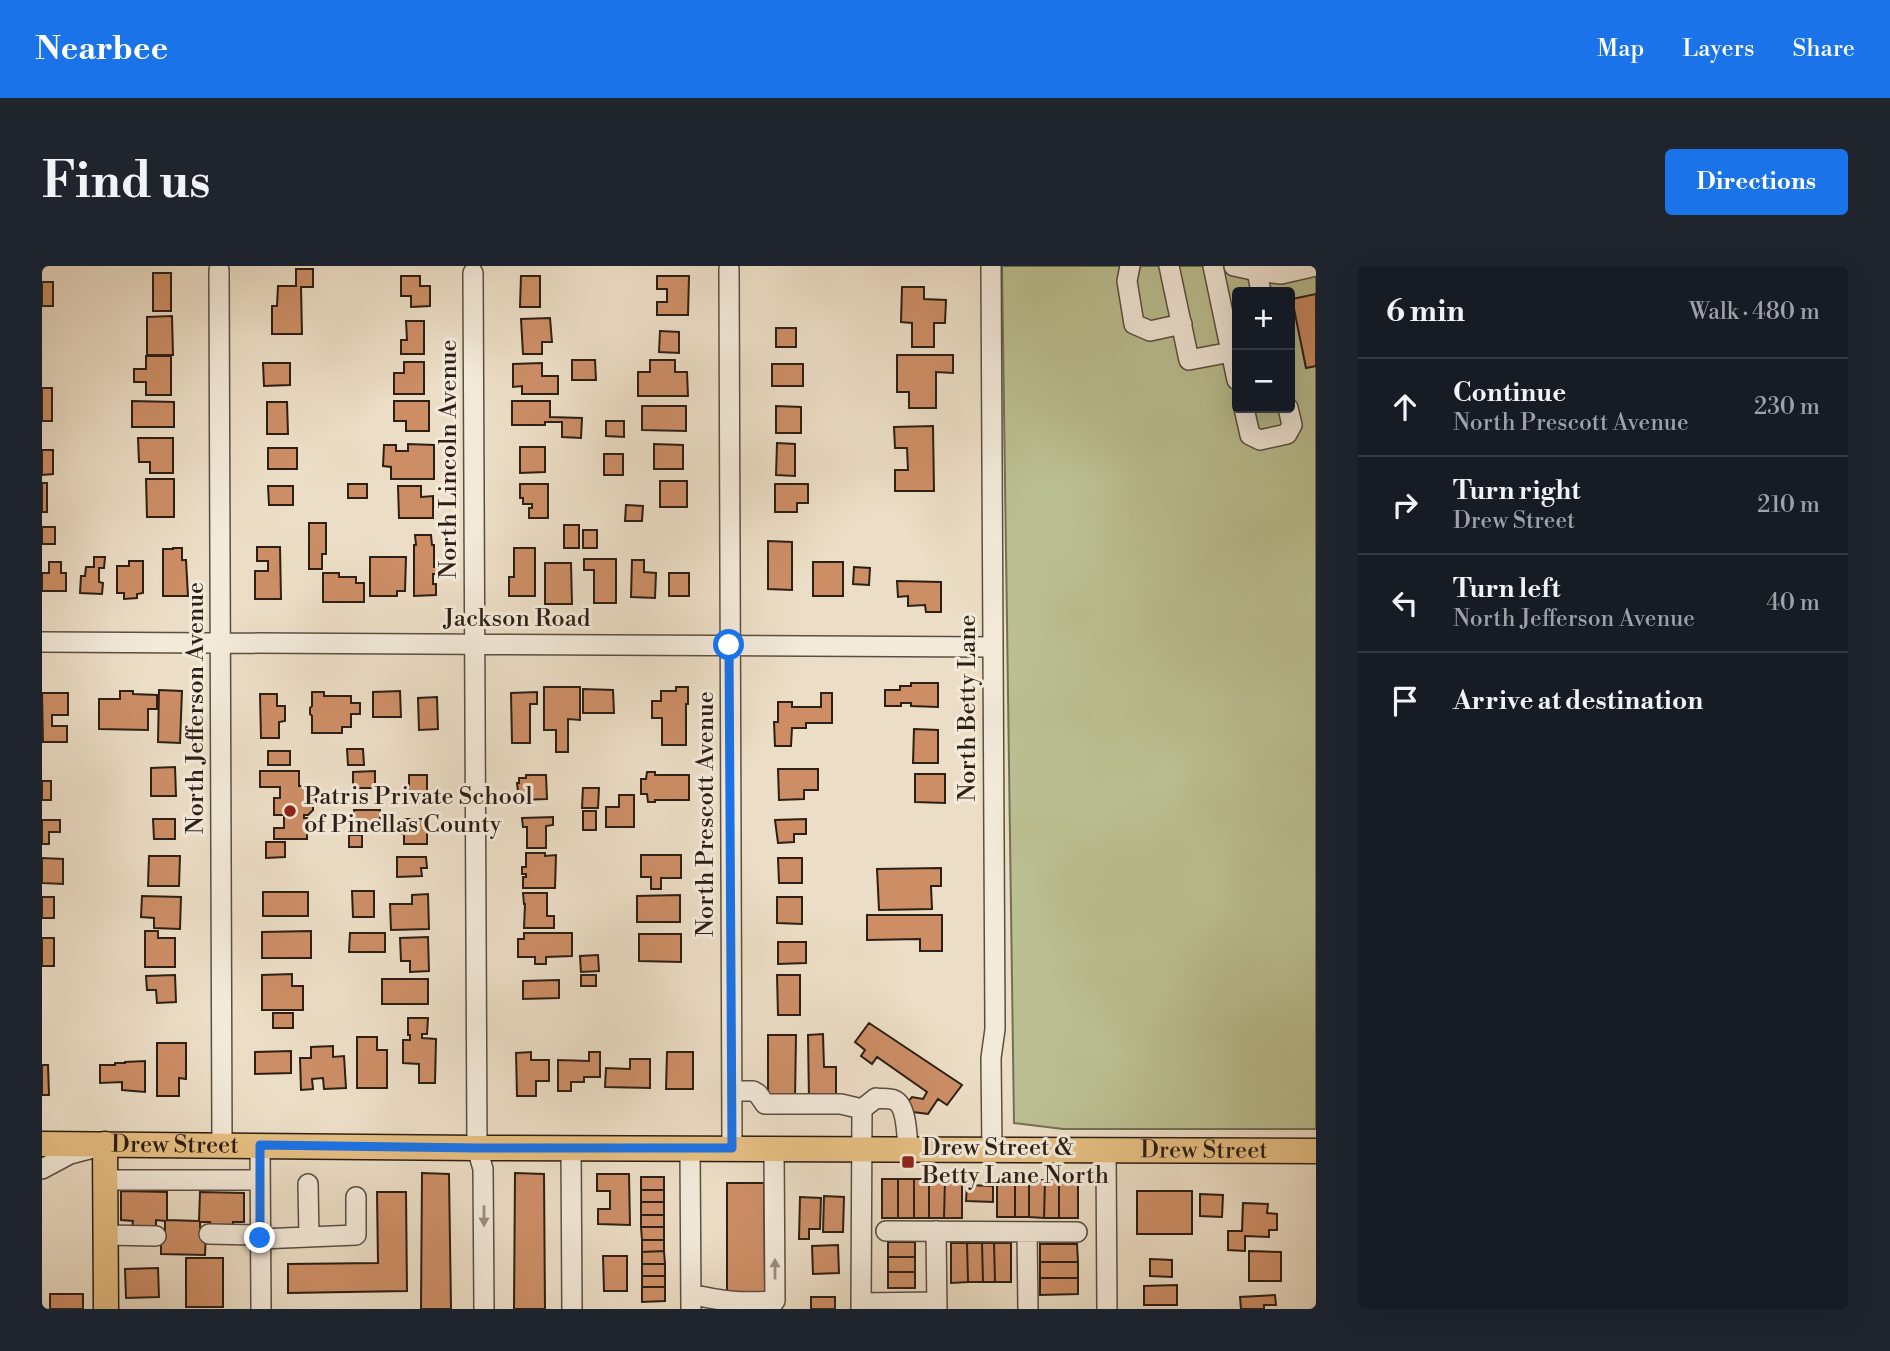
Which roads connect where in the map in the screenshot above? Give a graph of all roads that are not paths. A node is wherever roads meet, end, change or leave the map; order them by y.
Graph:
1 (991, 266) edge
2 (1130, 266) edge
3 (1169, 266) edge
4 (1213, 266) edge
5 (1234, 266) edge
6 (1316, 266) edge
7 (1257, 268) edge
8 (729, 269) dead end
9 (219, 270) dead end
10 (473, 273) dead end
11 (1260, 287) edge
12 (1182, 324) junction
13 (1231, 352) junction
14 (1232, 357) edge
15 (1245, 413) edge
16 (1289, 413) edge
17 (42, 642) edge
18 (220, 642) junction
19 (474, 643) junction
20 (729, 645) junction
21 (992, 647) junction
22 (732, 1091) junction
23 (862, 1109) junction
24 (42, 1144) edge
25 (105, 1144) junction
26 (222, 1145) junction
27 (260, 1145) junction
28 (477, 1148) junction
29 (571, 1148) junction
30 (690, 1148) junction
31 (732, 1148) junction
32 (774, 1149) junction
33 (860, 1150) junction
34 (908, 1150) junction
35 (992, 1150) junction
36 (1106, 1151) junction
37 (1316, 1151) edge
38 (42, 1169) edge
39 (105, 1180) junction
40 (260, 1180) junction
41 (308, 1184) dead end
42 (356, 1197) dead end
43 (886, 1231) dead end
44 (936, 1231) junction
45 (1027, 1232) junction
46 (1077, 1232) dead end
47 (209, 1234) dead end
48 (105, 1235) junction
49 (156, 1236) dead end
50 (260, 1237) junction
51 (309, 1237) junction
52 (691, 1301) edge
53 (861, 1306) edge
54 (937, 1306) edge
55 (106, 1309) edge
56 (261, 1309) edge
57 (484, 1309) edge
58 (572, 1309) edge
59 (1028, 1309) edge
60 (1107, 1309) edge

1 - 21 street, North Betty Lane
2 - 12 street
3 - 12 street
4 - 13 street
5 - 7 street
6 - 7 street
7 - 11 street
8 - 20 street, North Prescott Avenue
9 - 18 street, North Jefferson Avenue
10 - 19 street, North Lincoln Avenue
12 - 13 street
13 - 14 street
15 - 16 street
17 - 18 street, Jackson Road
18 - 19 street, Jackson Road
18 - 26 street, North Jefferson Avenue
19 - 20 street, Jackson Road
19 - 28 street, North Lincoln Avenue
20 - 21 street, Jackson Road
20 - 22 street, North Prescott Avenue
21 - 35 street, North Betty Lane
22 - 23 street
22 - 31 street, North Prescott Avenue
23 - 33 street
23 - 34 street
24 - 25 main road, Drew Street
25 - 26 main road, Drew Street
25 - 38 street
25 - 39 main road
26 - 27 main road, Drew Street
27 - 28 main road, Drew Street
27 - 40 street
28 - 29 main road, Drew Street
28 -> 57 street, North Lincoln Avenue
29 - 30 main road, Drew Street
29 - 58 street
30 - 31 main road, Drew Street
30 - 52 street
31 - 32 main road, Drew Street
32 - 33 main road, Drew Street
52 -> 32 street
33 - 34 main road, Drew Street
33 - 53 street
34 - 35 main road, Drew Street
35 - 36 main road, Drew Street
36 - 37 main road, Drew Street
36 - 60 street
39 - 40 street
39 - 48 main road
40 - 50 street
41 - 51 street
42 - 51 street
43 - 44 street
44 - 45 street
44 - 54 street
45 - 46 street
45 - 59 street
47 - 50 street
48 - 49 street
48 - 55 main road
50 - 51 street
50 - 56 street
53 - 54 street

